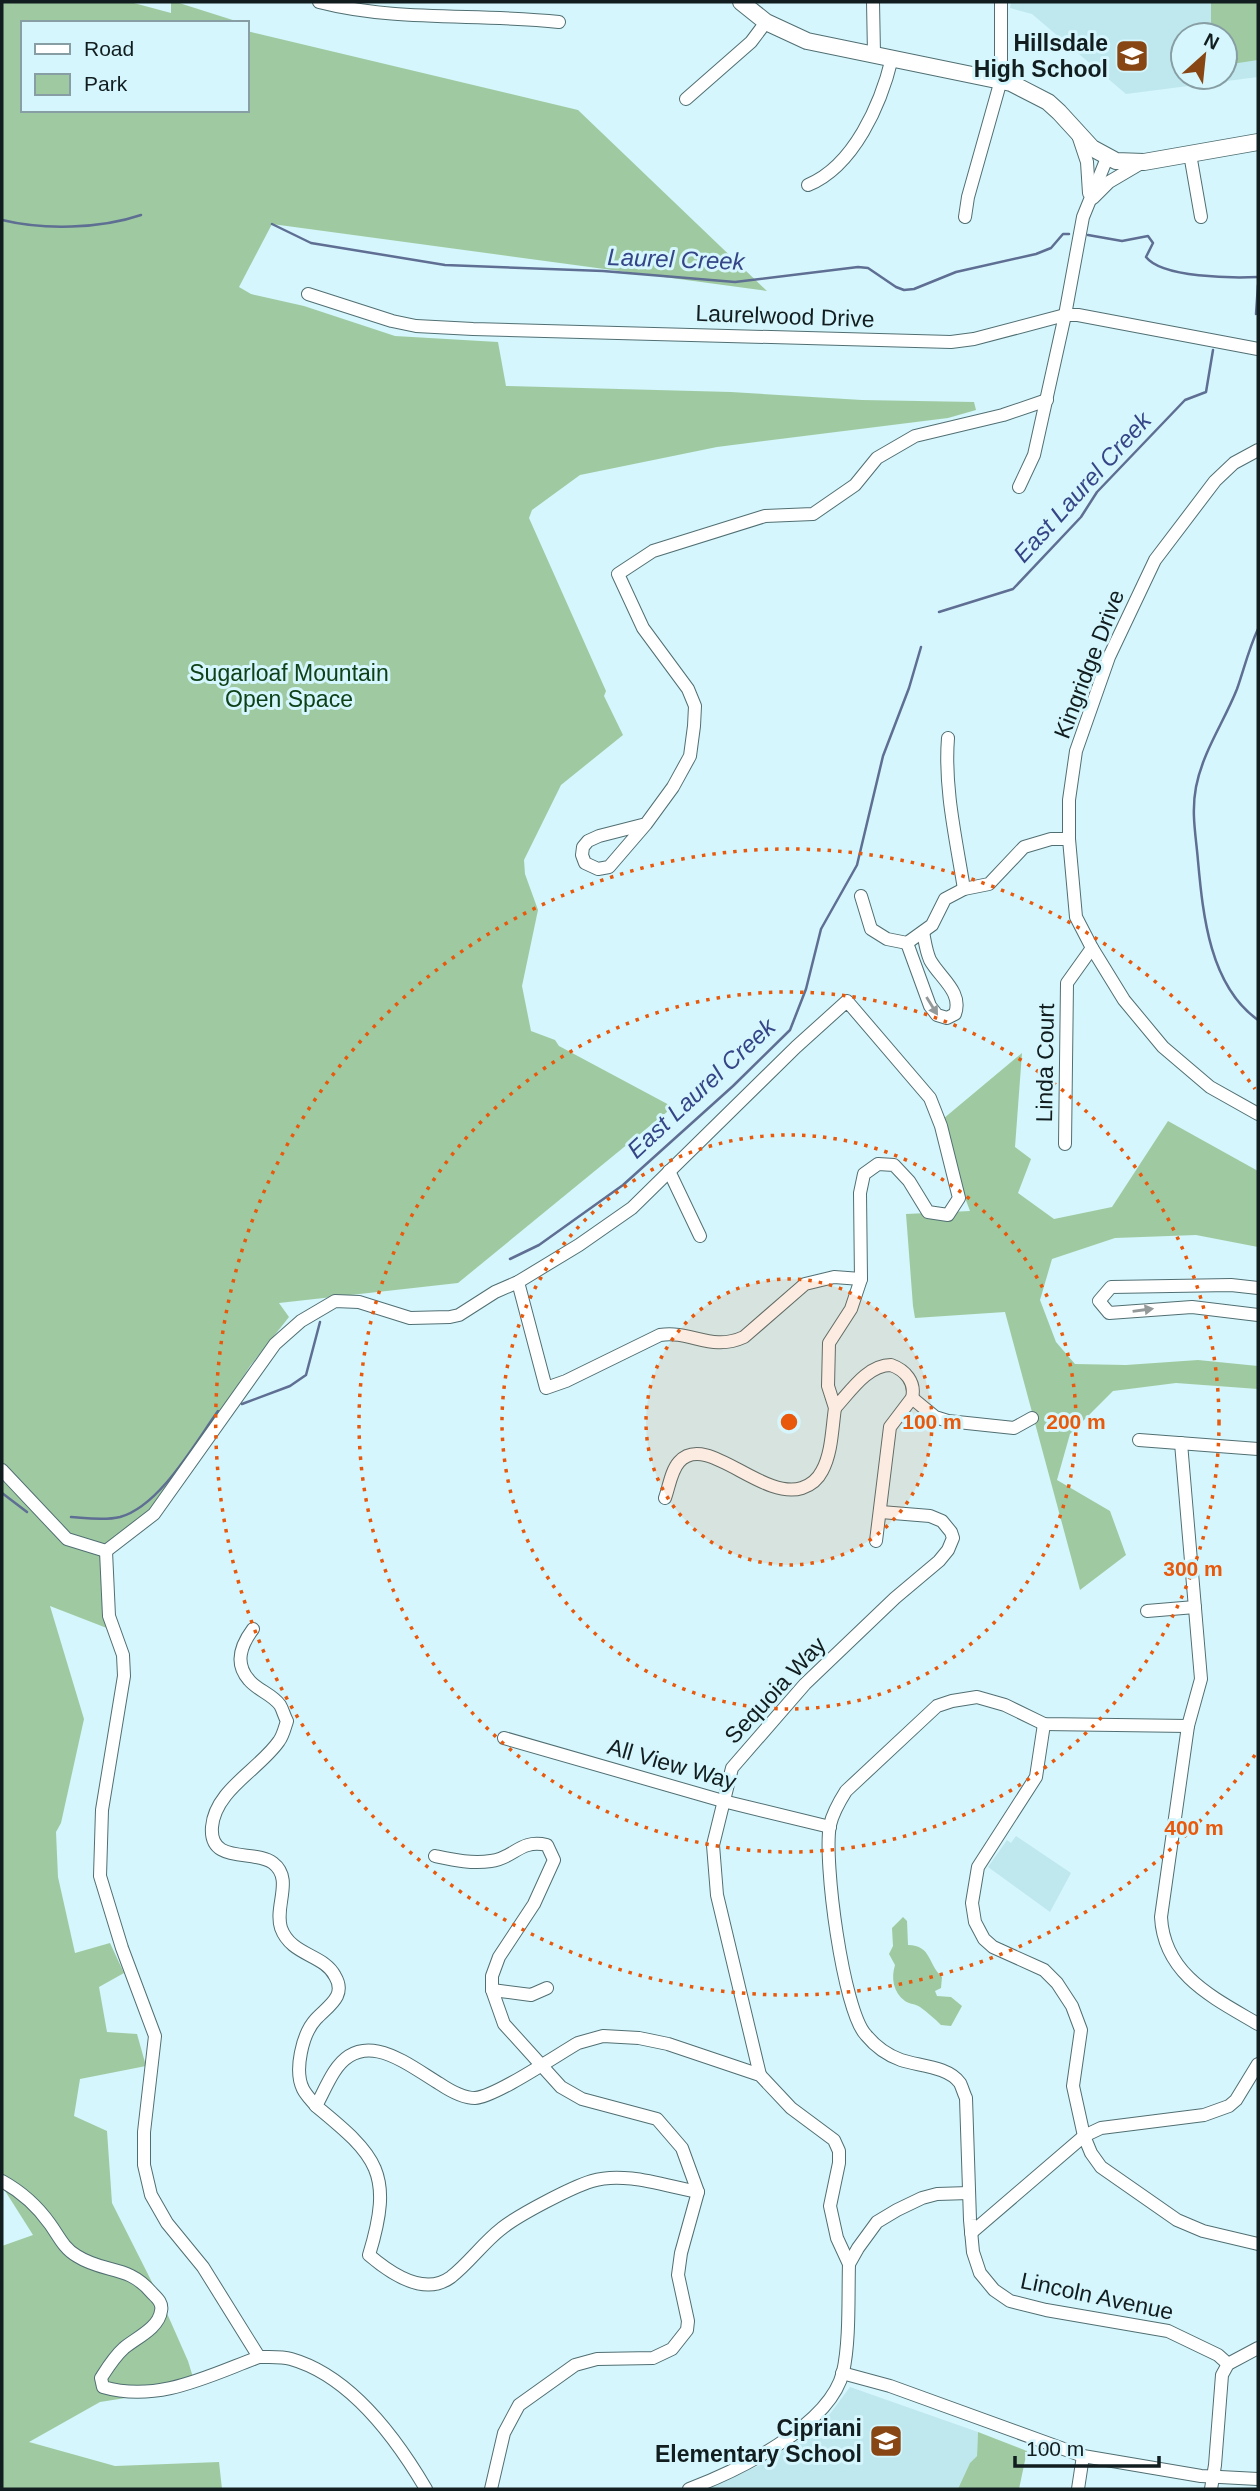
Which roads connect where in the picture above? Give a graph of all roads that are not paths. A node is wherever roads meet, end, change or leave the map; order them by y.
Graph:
1 (319, 2) edge
2 (741, 2) edge
3 (873, 2) edge
4 (1001, 2) edge
5 (392, 7) edge
6 (559, 22) dead end
7 (766, 22) junction
8 (874, 54) junction
9 (892, 58) junction
10 (1001, 80) junction
11 (686, 99) dead end
12 (1078, 134) junction
13 (1258, 142) edge
14 (1190, 154) junction
15 (1107, 158) junction
16 (1144, 162) junction
17 (808, 185) dead end
18 (1087, 207) junction
19 (965, 216) dead end
20 (1201, 217) dead end
21 (309, 294) dead end
22 (1065, 315) junction
23 (1258, 349) edge
24 (1046, 400) junction
25 (1258, 450) edge
26 (1020, 486) dead end
27 (948, 738) dead end
28 (646, 824) junction
29 (1069, 839) junction
30 (964, 889) junction
31 (861, 895) dead end
32 (923, 932) junction
33 (907, 943) junction
34 (1092, 948) junction
35 (1258, 1114) edge
36 (1066, 1144) dead end
37 (668, 1171) junction
38 (700, 1236) dead end
39 (861, 1279) junction
40 (518, 1282) junction
41 (1258, 1288) edge
42 (1258, 1315) edge
43 (912, 1398) junction
44 (835, 1408) junction
45 (1032, 1419) dead end
46 (1139, 1440) dead end
47 (1181, 1443) junction
48 (1258, 1449) edge
49 (2, 1470) edge
50 (665, 1497) dead end
51 (881, 1512) junction
52 (876, 1541) dead end
53 (106, 1551) junction
54 (1195, 1607) junction
55 (1147, 1611) dead end
56 (253, 1629) dead end
57 (1044, 1724) junction
58 (1188, 1726) junction
59 (504, 1738) dead end
60 (723, 1801) junction
61 (830, 1827) junction
62 (435, 1856) dead end
63 (547, 1988) dead end
64 (492, 1990) junction
65 (1258, 2024) edge
66 (541, 2064) junction
67 (1258, 2064) edge
68 (760, 2075) junction
69 (316, 2106) junction
70 (1084, 2136) junction
71 (2, 2181) edge
72 (698, 2192) junction
73 (969, 2193) junction
74 (971, 2233) junction
75 (1258, 2244) edge
76 (849, 2264) junction
77 (1258, 2348) edge
78 (259, 2357) junction
79 (1228, 2364) junction
80 (842, 2373) junction
81 (1083, 2456) junction
82 (1213, 2475) junction
83 (1258, 2479) edge
84 (426, 2489) edge
85 (491, 2489) edge
86 (689, 2489) edge
87 (1077, 2489) edge
88 (1211, 2489) edge

1 - 5 street
2 - 7 main road
3 - 8 street
4 - 10 street
5 - 6 street
7 - 8 main road
7 - 11 street
8 - 9 main road
9 - 10 main road
9 - 17 street
10 - 12 main road
10 - 19 street
12 - 15 main road
12 - 18 street
13 - 14 main road
14 - 16 main road
14 - 20 street
15 - 16 main road
15 - 18 street
16 - 18 street
18 - 22 street
21 - 22 street, Laurelwood Drive
22 - 23 street, Laurelwood Drive
22 - 24 street
24 - 26 street
24 - 28 street
25 - 29 street, Kingridge Drive
27 - 30 street
28 - 28 street
29 - 30 street
29 - 34 street, Kingridge Drive
30 - 32 street
31 - 33 street
32 - 33 street
33 -> 32 street
34 - 35 street, Kingridge Drive
34 - 36 street, Linda Court
37 - 38 street
37 - 39 street
37 - 40 street
39 - 40 street
39 - 44 street
40 - 53 street
41 -> 42 street
43 - 44 street
43 - 45 street
43 - 51 street
44 - 50 street
46 - 47 street
47 - 48 street
47 - 54 street
49 - 53 street
51 - 52 street
51 - 60 street, Sequoia Way
53 - 78 street
54 - 55 street
54 - 58 street
56 - 69 street
57 - 58 street, Lincoln Avenue
57 - 61 street, Lincoln Avenue
57 - 70 street
58 - 65 street
59 - 60 street, All View Way
60 - 61 street, All View Way
60 - 68 street, Sequoia Way
61 - 73 street, Lincoln Avenue
62 - 64 street
63 - 64 street
64 - 66 street
66 - 68 street
66 - 69 street
66 - 72 street
67 - 70 street
68 - 76 street
69 - 72 street
70 - 74 street
70 - 75 street
71 - 78 street
72 - 85 street
73 - 74 street, Lincoln Avenue
73 - 76 street
74 - 79 street, Lincoln Avenue
76 - 80 street
77 - 79 street
78 - 84 street
79 - 82 street
80 - 81 street
80 - 86 street
81 - 82 street
81 - 87 street
82 - 83 street
82 - 88 street

